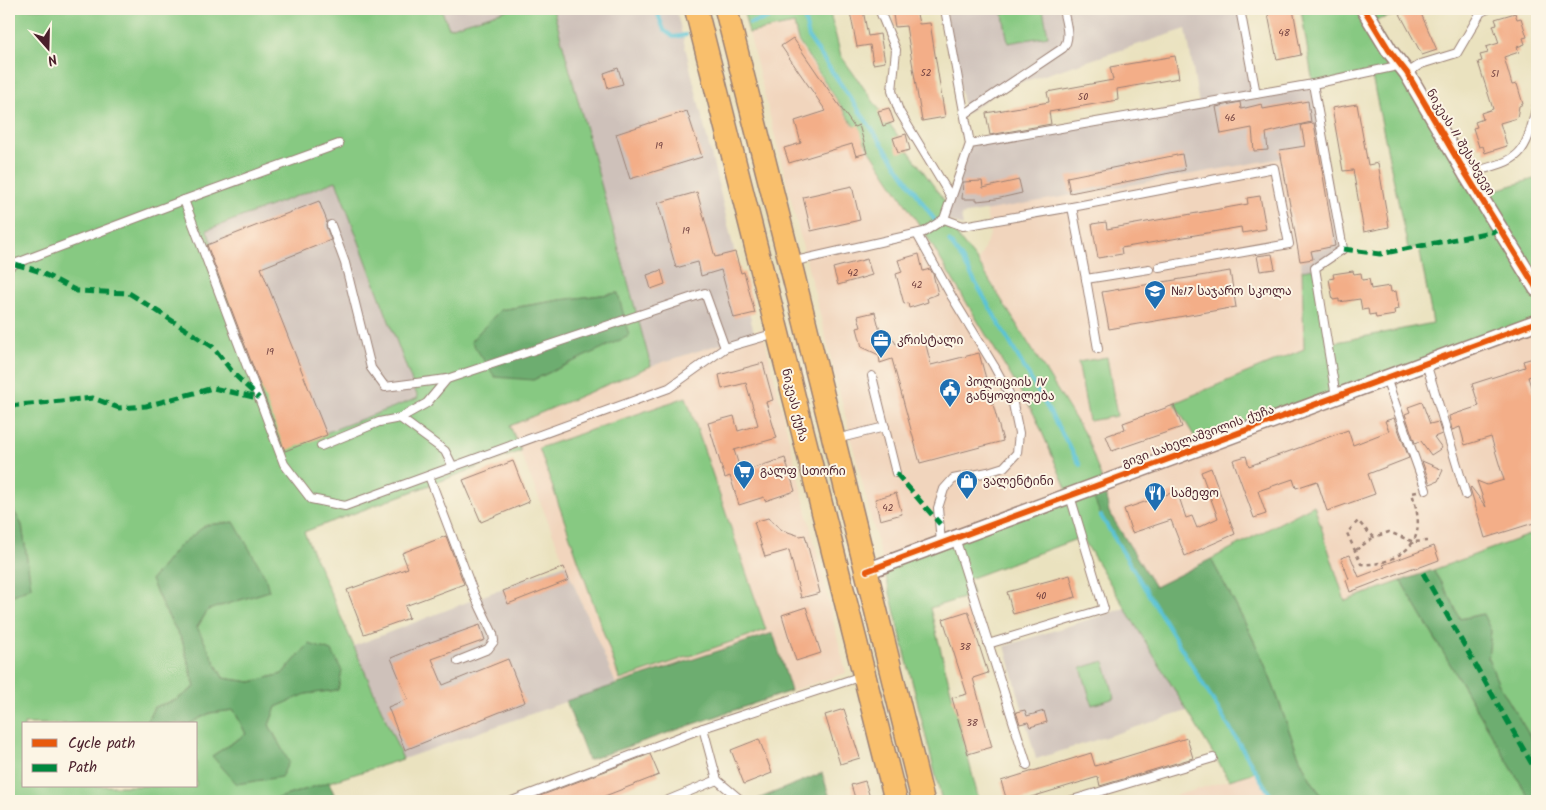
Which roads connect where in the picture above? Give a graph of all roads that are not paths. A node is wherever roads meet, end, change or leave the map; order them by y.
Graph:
1 (696, 9) edge
2 (726, 9) edge
3 (879, 9) edge
4 (945, 9) edge
5 (1063, 9) edge
6 (1240, 9) edge
7 (1364, 9) edge
8 (1488, 9) edge
9 (1404, 69) junction
10 (1312, 84) junction
11 (1256, 94) junction
12 (1537, 105) edge
13 (965, 114) junction
14 (339, 144) dead end
15 (970, 144) junction
16 (1466, 174) junction
17 (951, 197) junction
18 (184, 200) junction
19 (1072, 207) junction
20 (944, 219) junction
21 (331, 225) dead end
22 (917, 234) junction
23 (790, 262) junction
24 (9, 266) edge
25 (1159, 267) dead end
26 (1149, 268) dead end
27 (1086, 279) junction
28 (1537, 289) edge
29 (1537, 322) edge
30 (776, 332) junction
31 (725, 348) junction
32 (1098, 349) dead end
33 (1426, 363) junction
34 (815, 364) junction
35 (786, 370) junction
36 (872, 376) dead end
37 (1386, 378) junction
38 (448, 379) junction
39 (1336, 397) junction
40 (400, 418) junction
41 (885, 427) junction
42 (834, 439) junction
43 (321, 446) dead end
44 (453, 467) junction
45 (896, 473) dead end
46 (429, 476) junction
47 (1426, 490) road end
48 (1466, 495) dead end
49 (1070, 496) junction
50 (948, 541) junction
51 (867, 571) junction
52 (988, 644) junction
53 (458, 661) dead end
54 (864, 676) junction
55 (703, 728) junction
56 (1213, 758) dead end
57 (1027, 765) dead end
58 (717, 780) junction
59 (682, 798) edge
60 (512, 801) edge
61 (666, 801) edge
62 (742, 801) edge
63 (896, 801) edge
64 (923, 801) edge
65 (1069, 801) edge

1 - 30 main road, ნიკეას ქუჩა
2 - 23 main road
3 - 17 lane
4 - 13 lane
5 - 13 lane
6 - 11 lane
7 - 9 street, ნიკეას II შესახვევი
8 - 9 lane
9 - 10 lane
9 - 16 street, ნიკეას II შესახვევი
10 - 11 lane
10 - 39 lane
11 - 15 lane
12 - 16 lane
13 - 15 lane
14 - 18 lane
15 - 17 lane
16 - 28 street, ნიკეას II შესახვევი
17 - 20 lane
18 - 24 lane
18 - 46 lane
19 - 20 lane
19 - 25 lane
19 - 27 lane
20 - 22 lane
21 - 38 lane
22 - 23 lane
22 - 50 lane
23 - 34 main road
26 - 27 lane
27 - 32 lane
29 - 33 street, გივი სახელაშვილის ქუჩა
30 - 31 lane
30 - 35 main road, ნიკეას ქუჩა
31 - 38 lane
31 - 44 lane
33 - 37 street, გივი სახელაშვილის ქუჩა
33 - 48 lane
34 - 35 main road
34 - 42 main road
35 - 54 main road, ნიკეას ქუჩა
36 - 41 lane
37 - 39 street, გივი სახელაშვილის ქუჩა
37 - 47 lane
38 - 40 lane
39 - 49 street, გივი სახელაშვილის ქუჩა
40 - 43 lane
40 - 44 lane
41 - 42 lane
41 - 45 lane
42 - 51 main road
44 - 46 lane
46 - 53 lane
49 - 50 street, გივი სახელაშვილის ქუჩა
49 - 52 lane
50 - 51 street, გივი სახელაშვილის ქუჩა
50 - 52 lane
51 - 64 main road
52 - 57 lane
54 - 55 lane
54 - 63 main road, ნიკეას ქუჩა
55 - 58 lane
55 - 60 lane
56 - 65 lane
58 - 59 lane
58 - 62 lane
59 - 61 lane

